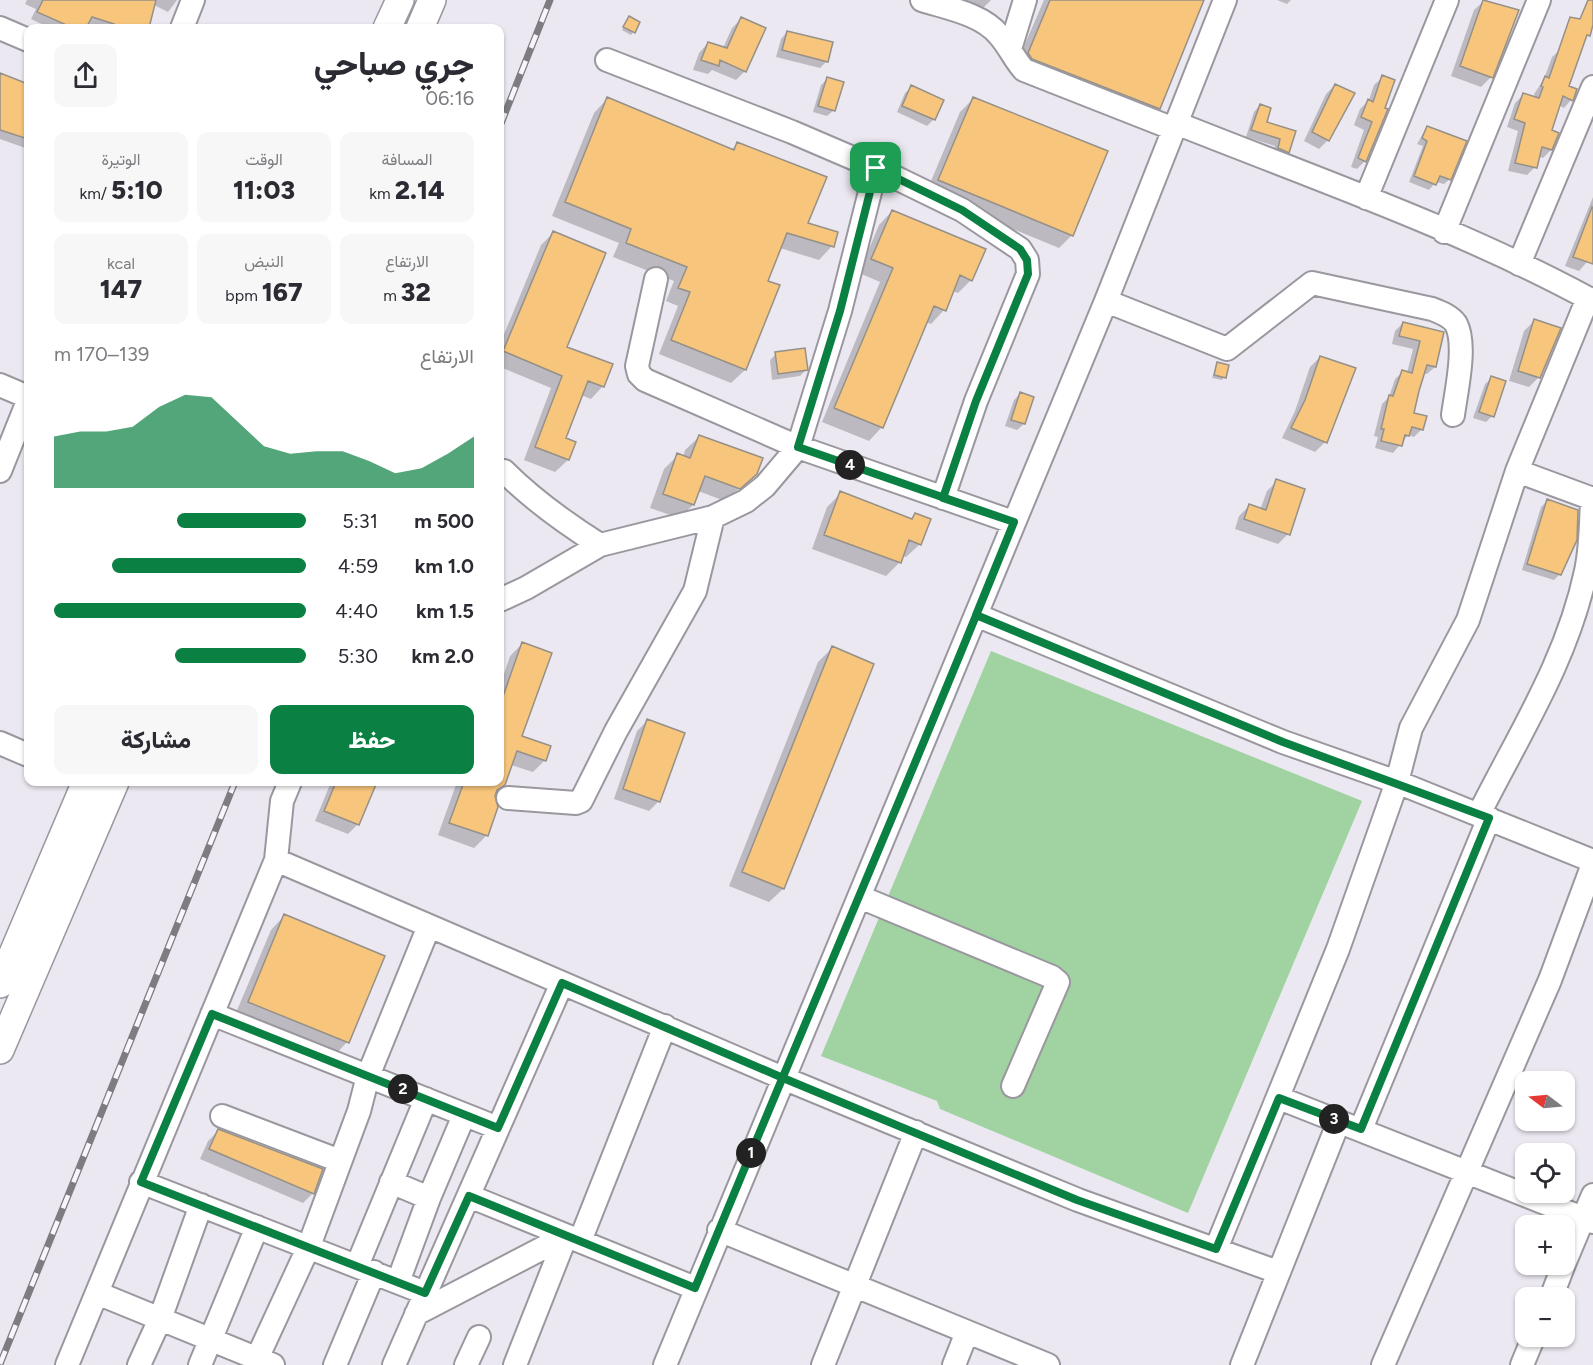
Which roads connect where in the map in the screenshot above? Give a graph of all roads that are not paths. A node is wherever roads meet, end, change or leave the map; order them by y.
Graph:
1 (193, 0) edge
2 (400, 0) edge
3 (432, 0) edge
4 (922, 0) edge
5 (1025, 0) edge
6 (1225, 0) edge
7 (1447, 0) edge
8 (1539, 0) edge
9 (184, 24) edge
10 (389, 24) edge
11 (422, 24) edge
12 (0, 28) edge
13 (24, 38) edge
14 (1010, 49) junction
15 (607, 60) dead end
16 (1593, 87) edge
17 (1175, 126) junction
18 (876, 168) junction
19 (1366, 198) junction
20 (1443, 232) junction
21 (1519, 264) junction
22 (656, 279) dead end
23 (1591, 299) edge
24 (1106, 301) junction
25 (0, 385) edge
26 (24, 397) edge
27 (24, 409) edge
28 (1453, 415) dead end
29 (798, 447) junction
30 (0, 471) edge
31 (504, 471) dead end
32 (1517, 471) junction
33 (943, 498) junction
34 (1593, 498) edge
35 (713, 517) junction
36 (1014, 522) junction
37 (600, 545) junction
38 (504, 598) edge
39 (976, 615) junction
40 (0, 743) edge
41 (24, 753) edge
42 (1397, 782) junction
43 (100, 786) edge
44 (100, 786) edge
45 (288, 786) edge
46 (508, 798) dead end
47 (1484, 816) junction
48 (276, 860) junction
49 (1593, 863) edge
50 (860, 897) junction
51 (429, 926) junction
52 (562, 983) junction
53 (0, 984) edge
54 (212, 1014) junction
55 (665, 1026) junction
56 (0, 1050) edge
57 (368, 1076) junction
58 (783, 1078) junction
59 (1013, 1086) dead end
60 (1279, 1098) junction
61 (426, 1099) junction
62 (222, 1116) dead end
63 (462, 1120) dead end
64 (1339, 1120) junction
65 (498, 1128) junction
66 (1361, 1129) junction
67 (916, 1132) junction
68 (340, 1161) junction
69 (1467, 1172) junction
70 (141, 1182) junction
71 (391, 1182) junction
72 (1593, 1195) edge
73 (469, 1196) junction
74 (429, 1198) junction
75 (201, 1205) junction
76 (1588, 1220) edge
77 (257, 1227) junction
78 (719, 1230) junction
79 (573, 1238) junction
80 (1575, 1244) edge
81 (309, 1246) junction
82 (1216, 1249) junction
83 (366, 1269) junction
84 (1278, 1272) junction
85 (398, 1282) junction
86 (854, 1285) junction
87 (695, 1288) junction
88 (97, 1293) junction
89 (425, 1293) junction
90 (416, 1314) junction
91 (160, 1319) junction
92 (967, 1332) junction
93 (479, 1337) dead end
94 (212, 1340) junction
95 (1529, 1347) edge
96 (261, 1363) edge
97 (67, 1365) edge
98 (139, 1365) edge
99 (200, 1365) edge
100 (335, 1365) edge
101 (394, 1365) edge
102 (466, 1365) edge
103 (515, 1365) edge
104 (665, 1365) edge
105 (823, 1365) edge
106 (954, 1365) edge
107 (1048, 1365) edge
108 (1242, 1365) edge
109 (1383, 1365) edge
110 (1522, 1365) edge

1 - 9 street
2 - 10 main road
3 - 11 main road
4 - 14 street
5 - 14 street
6 - 17 street
7 - 19 street
8 - 20 street
12 - 13 street
14 - 17 street
15 - 18 street
16 - 21 street
17 - 19 street
17 - 24 street
18 - 29 street
18 - 33 street
19 - 20 street
20 - 21 street
21 - 23 street
22 - 29 street
23 - 32 street
24 - 28 street
24 - 36 street
25 - 26 street
27 - 30 street
29 - 33 street
29 - 35 street
31 - 37 street
32 - 34 street
32 - 42 street
33 - 36 street
34 - 47 street
35 - 37 street
35 - 46 street
36 - 39 street
37 - 38 street
39 - 42 street
39 - 50 street
40 - 41 street
42 - 47 street
42 - 60 street
43 - 53 main road
44 - 56 main road
45 - 48 street
47 - 49 street
47 - 66 street
48 - 51 street
48 - 54 street
49 - 69 street
50 - 58 street
50 - 59 street
51 - 52 street
51 - 57 street
52 - 55 street
52 - 65 street
54 - 57 street
54 - 70 street
55 - 58 street
55 - 79 street
57 - 61 street
57 - 68 street
58 - 67 street
58 - 78 street
60 - 64 street
60 - 82 street
61 - 65 street
61 - 71 street
62 - 68 street
63 - 74 street
64 - 66 street
64 - 84 street
65 - 73 street
66 - 69 street
67 - 82 street
67 - 86 street
68 - 81 street
69 - 76 street
69 - 109 street
70 - 75 street
70 - 88 street
71 - 74 street
71 - 83 street
72 - 76 street
73 - 79 street
73 - 89 street
74 - 85 street
75 - 77 street
75 - 91 street
76 - 80 street
77 - 81 street
77 - 94 street
78 - 86 street
78 - 87 street
79 - 87 street
79 - 90 street
79 - 103 street
81 - 83 street
81 - 96 street
82 - 84 street
83 - 85 street
83 - 100 street
84 - 108 street
85 - 89 street
86 - 92 street
86 - 105 street
87 - 104 street
88 - 91 street
88 - 97 street
89 - 90 street
90 - 101 street
91 - 94 street
91 - 98 street
92 - 106 street
92 - 107 street
93 - 102 street
94 - 96 street
94 - 99 street
95 - 110 street

